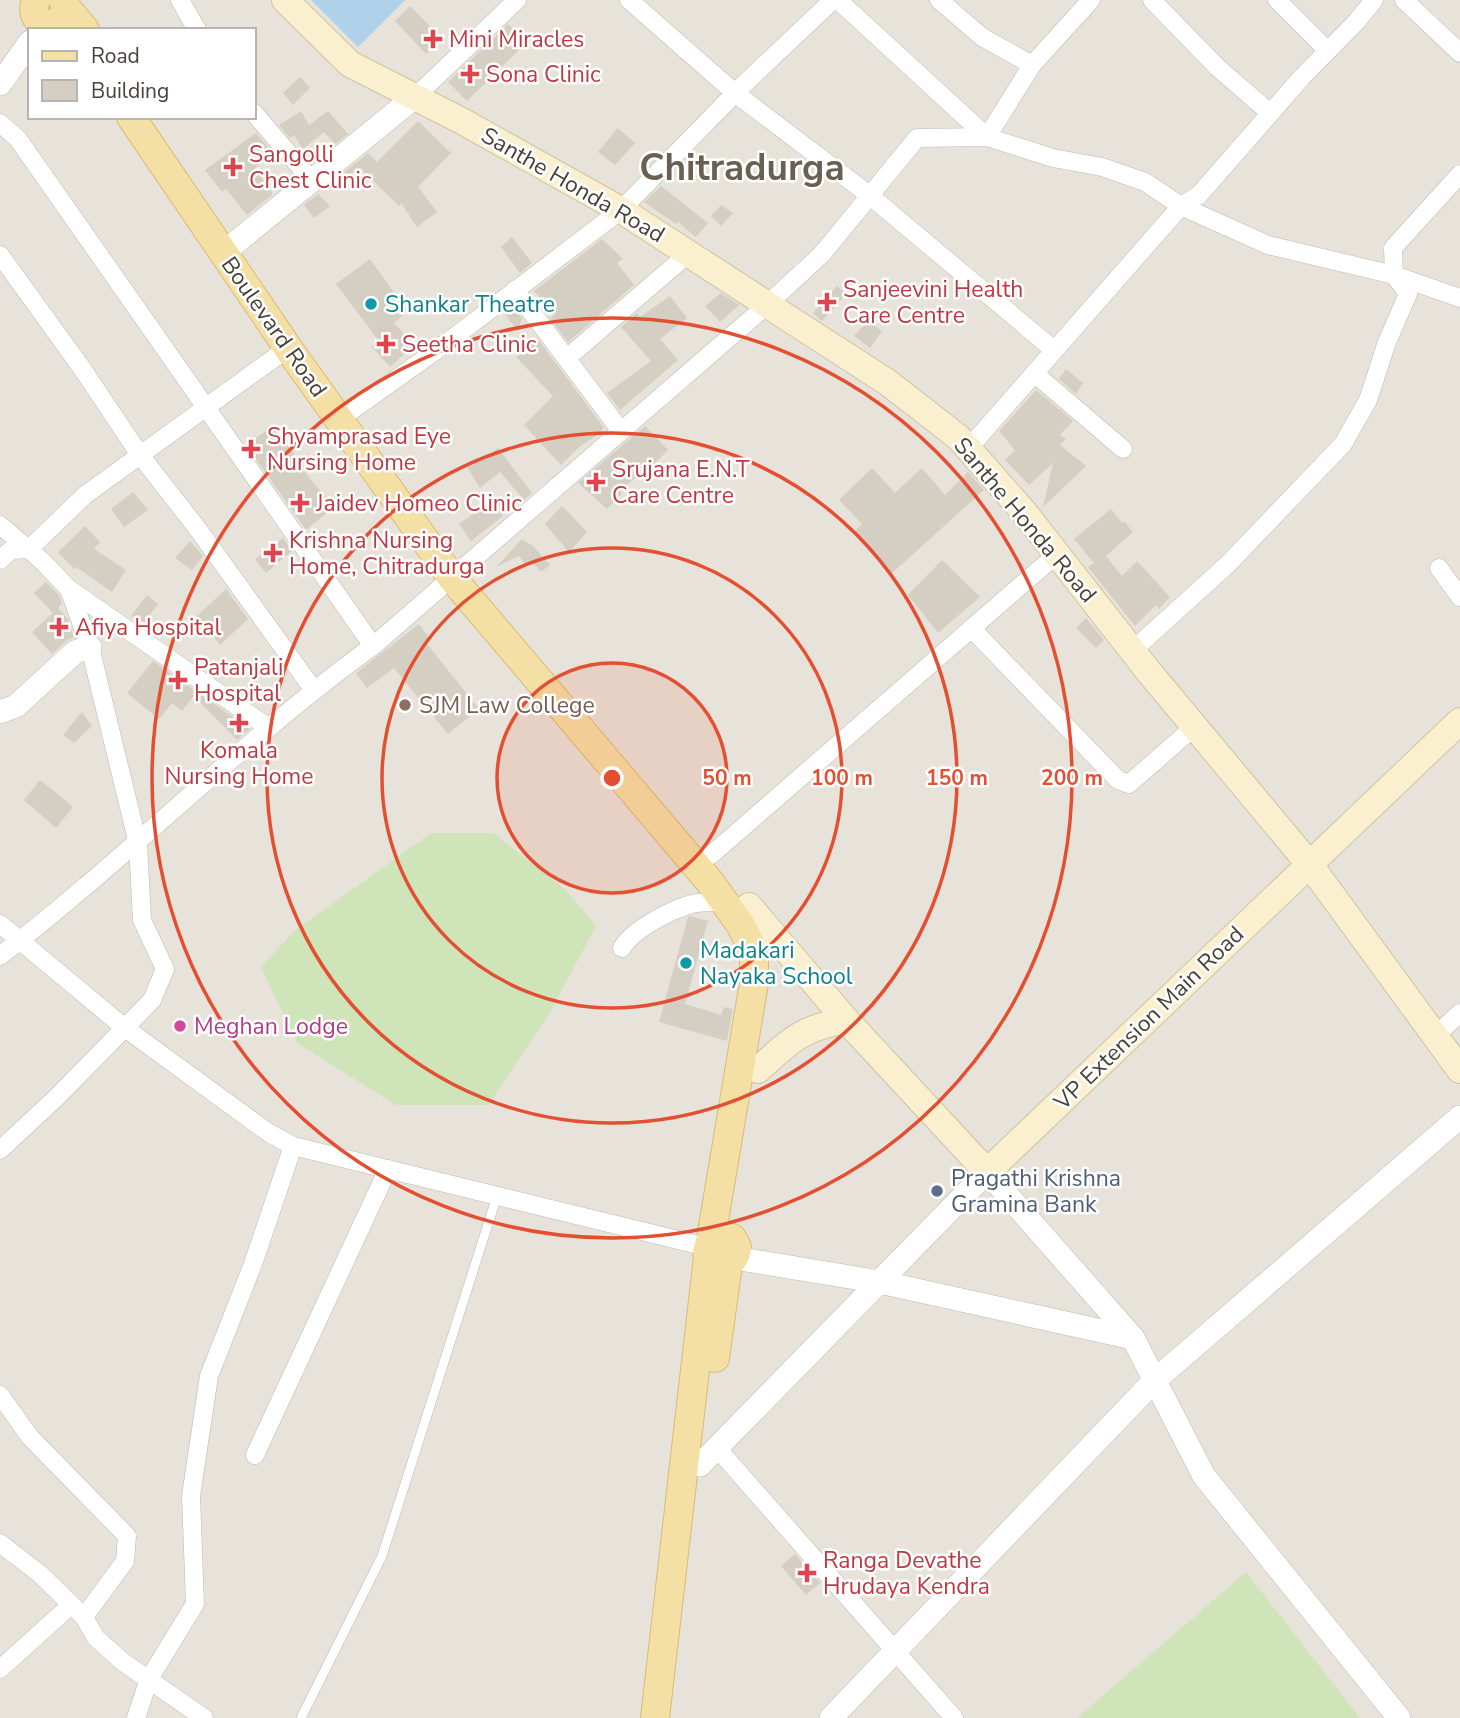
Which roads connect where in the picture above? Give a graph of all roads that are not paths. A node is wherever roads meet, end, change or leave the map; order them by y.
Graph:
1 (180, 0) edge
2 (285, 0) edge
3 (517, 0) edge
4 (629, 0) edge
5 (835, 0) edge
6 (939, 0) edge
7 (1091, 0) edge
8 (1152, 0) edge
9 (1277, 0) edge
10 (1374, 0) edge
11 (1404, 0) edge
12 (45, 16) edge
13 (79, 28) edge
14 (196, 28) edge
15 (28, 42) edge
16 (1328, 51) junction
17 (1460, 53) edge
18 (1031, 65) junction
19 (0, 84) edge
20 (735, 93) junction
21 (416, 96) junction
22 (1270, 113) junction
23 (256, 115) edge
24 (132, 119) edge
25 (149, 119) edge
26 (0, 123) edge
27 (987, 137) junction
28 (1460, 174) edge
29 (313, 181) junction
30 (869, 195) junction
31 (1181, 206) junction
32 (621, 210) junction
33 (233, 244) junction
34 (688, 254) junction
35 (0, 255) edge
36 (1394, 275) junction
37 (515, 290) junction
38 (1460, 298) edge
39 (767, 305) junction
40 (288, 348) junction
41 (1054, 350) junction
42 (567, 358) junction
43 (1034, 373) junction
44 (207, 406) junction
45 (351, 411) junction
46 (621, 431) junction
47 (968, 449) junction
48 (1123, 449) dead end
49 (140, 455) junction
50 (0, 525) edge
51 (29, 549) junction
52 (1057, 554) junction
53 (0, 560) edge
54 (1439, 568) dead end
55 (458, 573) junction
56 (69, 589) junction
57 (1460, 597) edge
58 (971, 628) junction
59 (373, 646) junction
60 (90, 647) junction
61 (1132, 651) junction
62 (313, 690) junction
63 (0, 712) edge
64 (1460, 721) edge
65 (1194, 727) junction
66 (270, 728) junction
67 (138, 844) junction
68 (711, 855) junction
69 (1310, 865) junction
70 (739, 907) junction
71 (0, 924) edge
72 (20, 941) junction
73 (622, 948) dead end
74 (0, 956) edge
75 (1460, 1013) edge
76 (846, 1020) junction
77 (125, 1028) junction
78 (1435, 1036) junction
79 (758, 1070) junction
80 (1460, 1070) edge
81 (1460, 1116) edge
82 (293, 1146) junction
83 (0, 1150) edge
84 (388, 1169) junction
85 (988, 1172) junction
86 (497, 1196) junction
87 (720, 1250) junction
88 (880, 1282) junction
89 (1133, 1338) junction
90 (1154, 1381) junction
91 (0, 1395) edge
92 (255, 1455) dead end
93 (700, 1458) junction
94 (0, 1543) edge
95 (77, 1611) junction
96 (895, 1651) junction
97 (3, 1662) edge
98 (149, 1679) junction
99 (136, 1718) edge
100 (204, 1718) edge
101 (301, 1718) edge
102 (655, 1718) edge
103 (671, 1718) edge
104 (831, 1718) edge
105 (954, 1718) edge
106 (1399, 1718) edge

1 - 14 street
2 - 21 main road, Santhe Honda Road
3 - 21 street
4 - 20 street
5 - 20 street
5 - 27 street
6 - 18 street
7 - 18 street
8 - 22 street
9 - 16 street
10 - 16 street
11 - 17 street
12 - 13 main road
15 - 19 street
16 - 22 street
18 - 27 street
20 - 30 street
20 - 32 street
21 - 29 street
21 - 32 main road, Santhe Honda Road
22 - 31 street
23 - 29 street
24 - 40 main road, Boulevard Road
25 - 33 main road, Boulevard Road
26 - 44 street
27 - 30 street
27 - 31 street
28 - 36 street
29 - 33 street
30 - 39 street
30 - 41 street
31 - 36 street
31 - 41 street
32 - 34 main road, Santhe Honda Road
32 - 37 street
33 - 45 main road, Boulevard Road
34 - 39 main road, Santhe Honda Road
34 - 42 street
35 - 49 street
36 - 38 street
36 - 61 street
37 - 42 street
37 - 45 street
39 - 46 street
39 - 47 main road, Santhe Honda Road
40 - 44 street
40 - 55 main road, Boulevard Road
41 - 43 street
42 - 46 street
43 - 47 street
43 - 48 street
44 - 49 street
44 - 59 street
45 - 55 main road, Boulevard Road
46 - 55 street
47 - 52 main road, Santhe Honda Road
49 - 51 street
49 - 62 street
50 - 51 street
51 - 53 street
51 - 56 street
52 - 58 street
52 - 61 main road, Santhe Honda Road
54 - 57 street
55 - 59 street
55 - 68 main road, Boulevard Road
55 - 70 main road, Boulevard Road
56 - 60 street
56 - 66 street
58 - 65 street
58 - 68 street
59 - 62 street
60 - 63 street
60 - 67 street
61 - 65 main road, Santhe Honda Road
62 - 66 street
64 - 69 main road, VP Extension Main Road
65 - 69 main road, Santhe Honda Road
66 - 67 street
67 - 72 street
67 - 77 street
68 - 70 main road, Boulevard Road
69 - 78 main road, Santhe Honda Road
69 - 85 main road, VP Extension Main Road
70 - 73 street
70 - 76 main road
70 - 79 main road
70 - 87 main road
71 - 72 street
72 - 74 street
72 - 77 street
75 - 78 street
76 - 79 main road
76 - 85 main road
77 - 82 street
77 - 83 street
78 - 80 main road, Santhe Honda Road
79 - 87 main road
81 - 90 street
82 - 84 street
82 - 98 street
84 - 86 street
84 - 92 street
85 - 88 street
85 - 89 street
86 - 87 street
86 - 101 lane
87 - 88 street
87 - 93 main road
88 - 89 street
88 - 93 street
89 - 90 street
90 - 96 street
90 - 106 street
91 - 95 street
93 - 96 street
93 - 102 main road
93 - 103 main road
94 - 95 street
95 - 97 street
95 - 98 street
96 - 104 street
96 - 105 street
98 - 99 street
98 - 100 street

